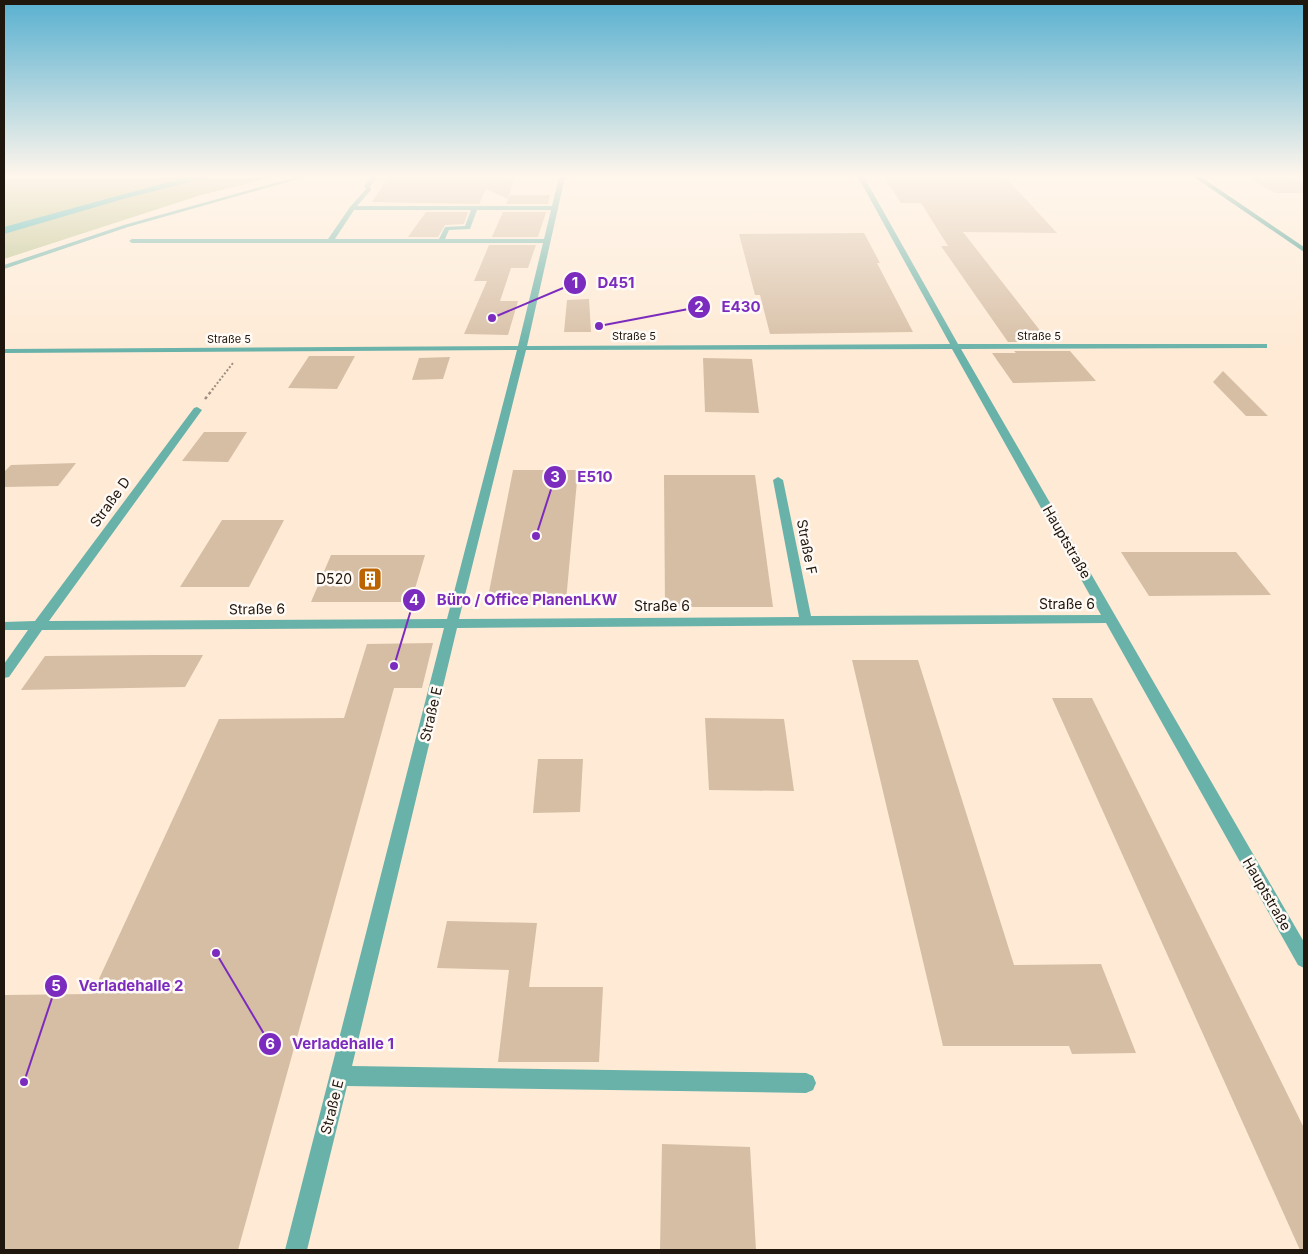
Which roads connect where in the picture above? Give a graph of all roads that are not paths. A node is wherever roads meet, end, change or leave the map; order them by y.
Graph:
1 (98, 236) edge
2 (334, 236) edge
3 (443, 236) edge
4 (548, 236) edge
5 (893, 236) edge
6 (1283, 236) edge
7 (132, 241) dead end
8 (330, 241) junction
9 (440, 241) junction
10 (547, 241) junction
11 (1304, 250) edge
12 (4, 267) edge
13 (1264, 346) dead end
14 (955, 347) junction
15 (522, 348) junction
16 (4, 351) edge
17 (198, 410) road end
18 (778, 480) dead end
19 (1111, 619) junction
20 (806, 620) junction
21 (452, 622) junction
22 (4, 626) edge
23 (38, 627) junction
24 (4, 673) edge
25 (1304, 959) edge
26 (340, 1076) junction
27 (806, 1083) dead end
28 (296, 1250) edge

1 - 12 lane
2 - 8 lane
3 - 9 lane
4 - 10 lane, Straße E
5 - 14 lane, Hauptstraße
6 - 11 street
7 - 8 lane
8 - 9 lane
9 - 10 lane
10 - 15 lane, Straße E
13 - 14 lane, Straße 5
14 - 15 lane, Straße 5
14 - 19 lane, Hauptstraße
15 - 16 lane, Straße 5
15 - 21 lane, Straße E
17 - 23 lane, Straße D
18 - 20 lane, Straße F
19 - 20 lane, Straße 6
19 - 25 lane, Hauptstraße
20 - 21 lane, Straße 6
21 - 23 lane, Straße 6
21 - 26 lane, Straße E
22 - 23 lane, Straße 6
23 - 24 lane, Straße D
26 - 27 lane
26 - 28 lane, Straße E

